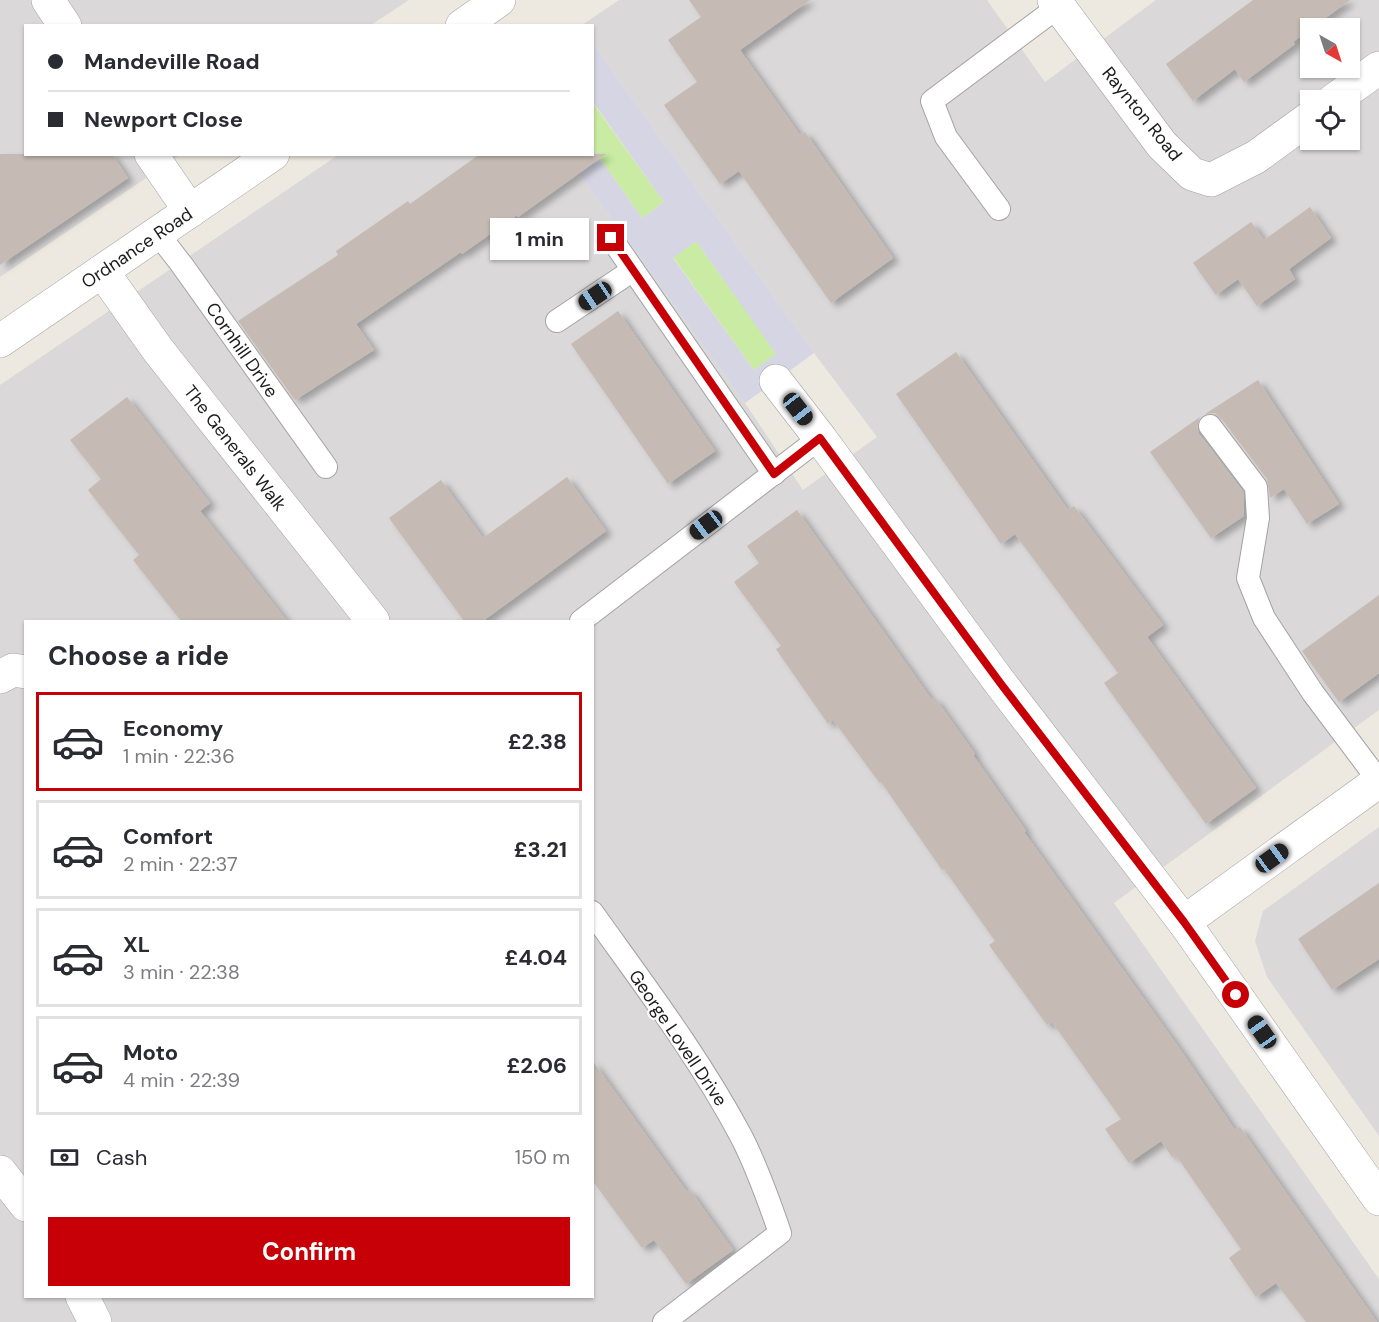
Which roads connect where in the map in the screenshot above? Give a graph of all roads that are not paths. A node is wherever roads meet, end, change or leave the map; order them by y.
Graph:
1 (48, 0) edge
2 (499, 0) edge
3 (1056, 3) edge
4 (64, 24) edge
5 (465, 24) edge
6 (1379, 68) edge
7 (1348, 90) edge
8 (1300, 125) edge
9 (153, 156) edge
10 (270, 156) edge
11 (999, 209) dead end
12 (189, 211) junction
13 (158, 234) junction
14 (611, 238) dead end
15 (633, 270) junction
16 (102, 271) junction
17 (557, 321) dead end
18 (0, 341) edge
19 (776, 381) dead end
20 (1210, 426) dead end
21 (820, 438) junction
22 (326, 466) dead end
23 (774, 474) junction
24 (372, 620) edge
25 (582, 620) edge
26 (24, 672) edge
27 (0, 677) edge
28 (1379, 781) edge
29 (594, 915) edge
30 (1184, 922) junction
31 (0, 1172) edge
32 (1379, 1199) edge
33 (24, 1202) edge
34 (83, 1298) edge
35 (95, 1322) edge
36 (664, 1322) edge

1 - 4 street
2 - 5 street
3 - 8 street, Raynton Road
3 - 11 lane
6 - 7 street
9 - 12 street
10 - 12 street, Ordnance Road
12 - 13 street, Ordnance Road
13 - 16 street, Ordnance Road
13 - 22 lane, Cornhill Drive
14 - 15 lane
15 - 17 lane
15 - 23 lane
16 - 18 street, Ordnance Road
16 - 24 street, The Generals Walk
19 - 21 street
20 - 28 lane
21 - 23 lane
21 - 30 street
23 - 25 lane
26 - 27 street
28 - 30 street
29 - 36 lane, George Lovell Drive
30 - 32 street
31 - 33 street
34 - 35 street

